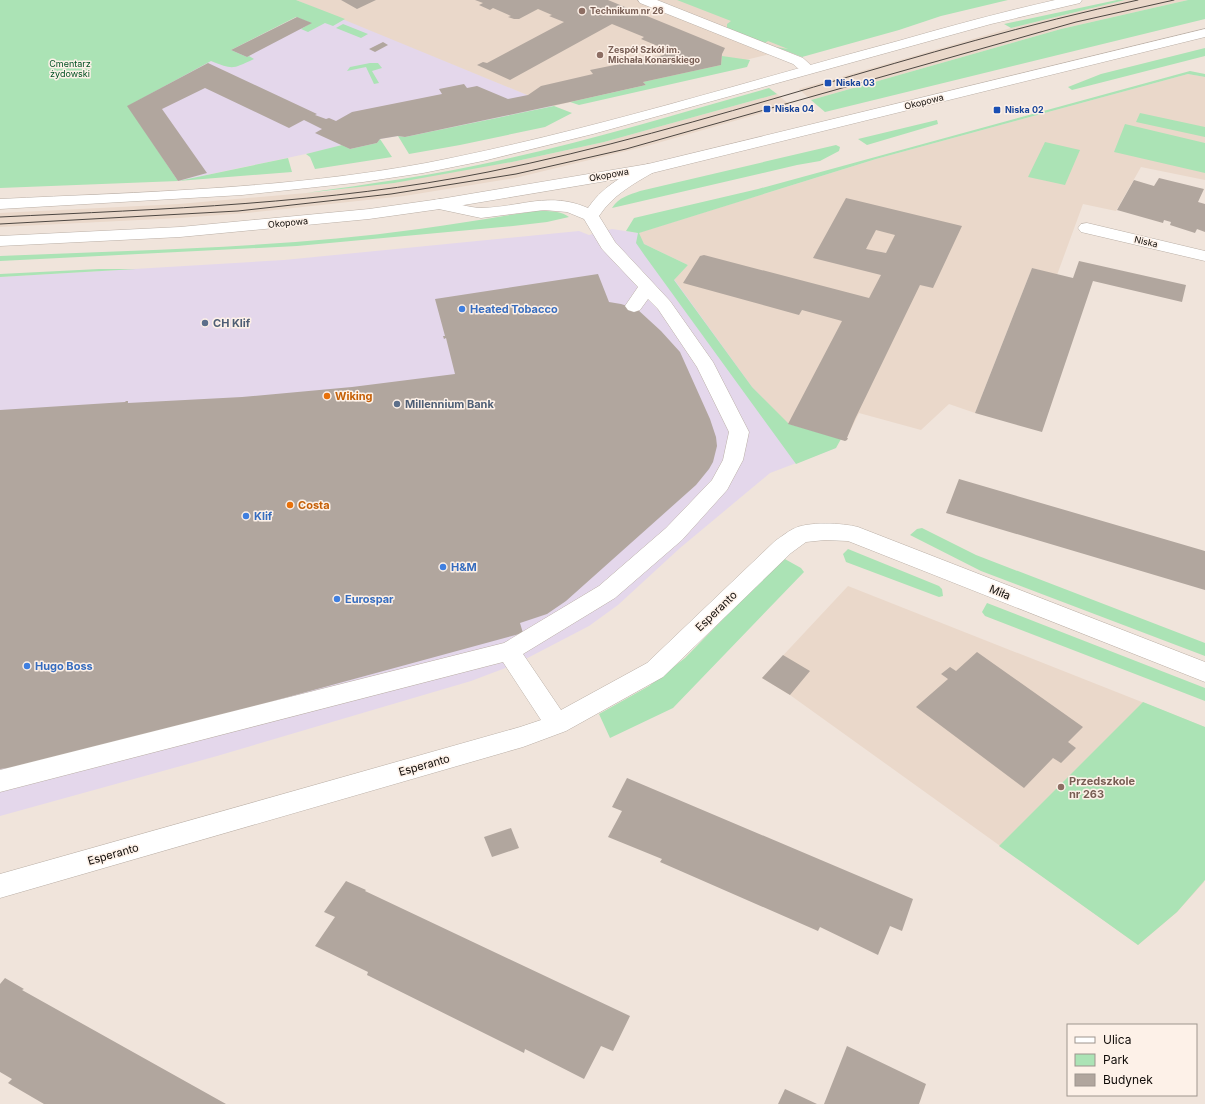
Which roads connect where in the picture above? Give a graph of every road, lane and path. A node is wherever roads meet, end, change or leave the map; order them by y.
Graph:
1 (645, 0) edge
2 (1075, 0) edge
3 (1205, 33) edge
4 (808, 69) junction
5 (648, 169) junction
6 (0, 204) edge
7 (440, 204) junction
8 (591, 216) junction
9 (1087, 228) dead end
10 (0, 241) edge
11 (1205, 256) edge
12 (647, 287) junction
13 (634, 306) dead end
14 (793, 539) joint
15 (510, 651) junction
16 (1205, 672) edge
17 (557, 724) junction
18 (0, 781) edge
19 (0, 886) edge

1 - 4 main road
2 - 4 main road
3 - 5 main road, Okopowa
4 - 6 main road
5 - 7 main road, Okopowa
5 - 8 main road
7 - 8 main road
7 - 10 main road, Okopowa
8 - 12 main road
9 - 11 main road, Niska
12 - 13 main road
12 - 15 main road
14 - 16 main road, Miła
14 - 17 main road, Esperanto
15 - 17 main road
15 - 18 main road
17 - 19 main road, Esperanto

